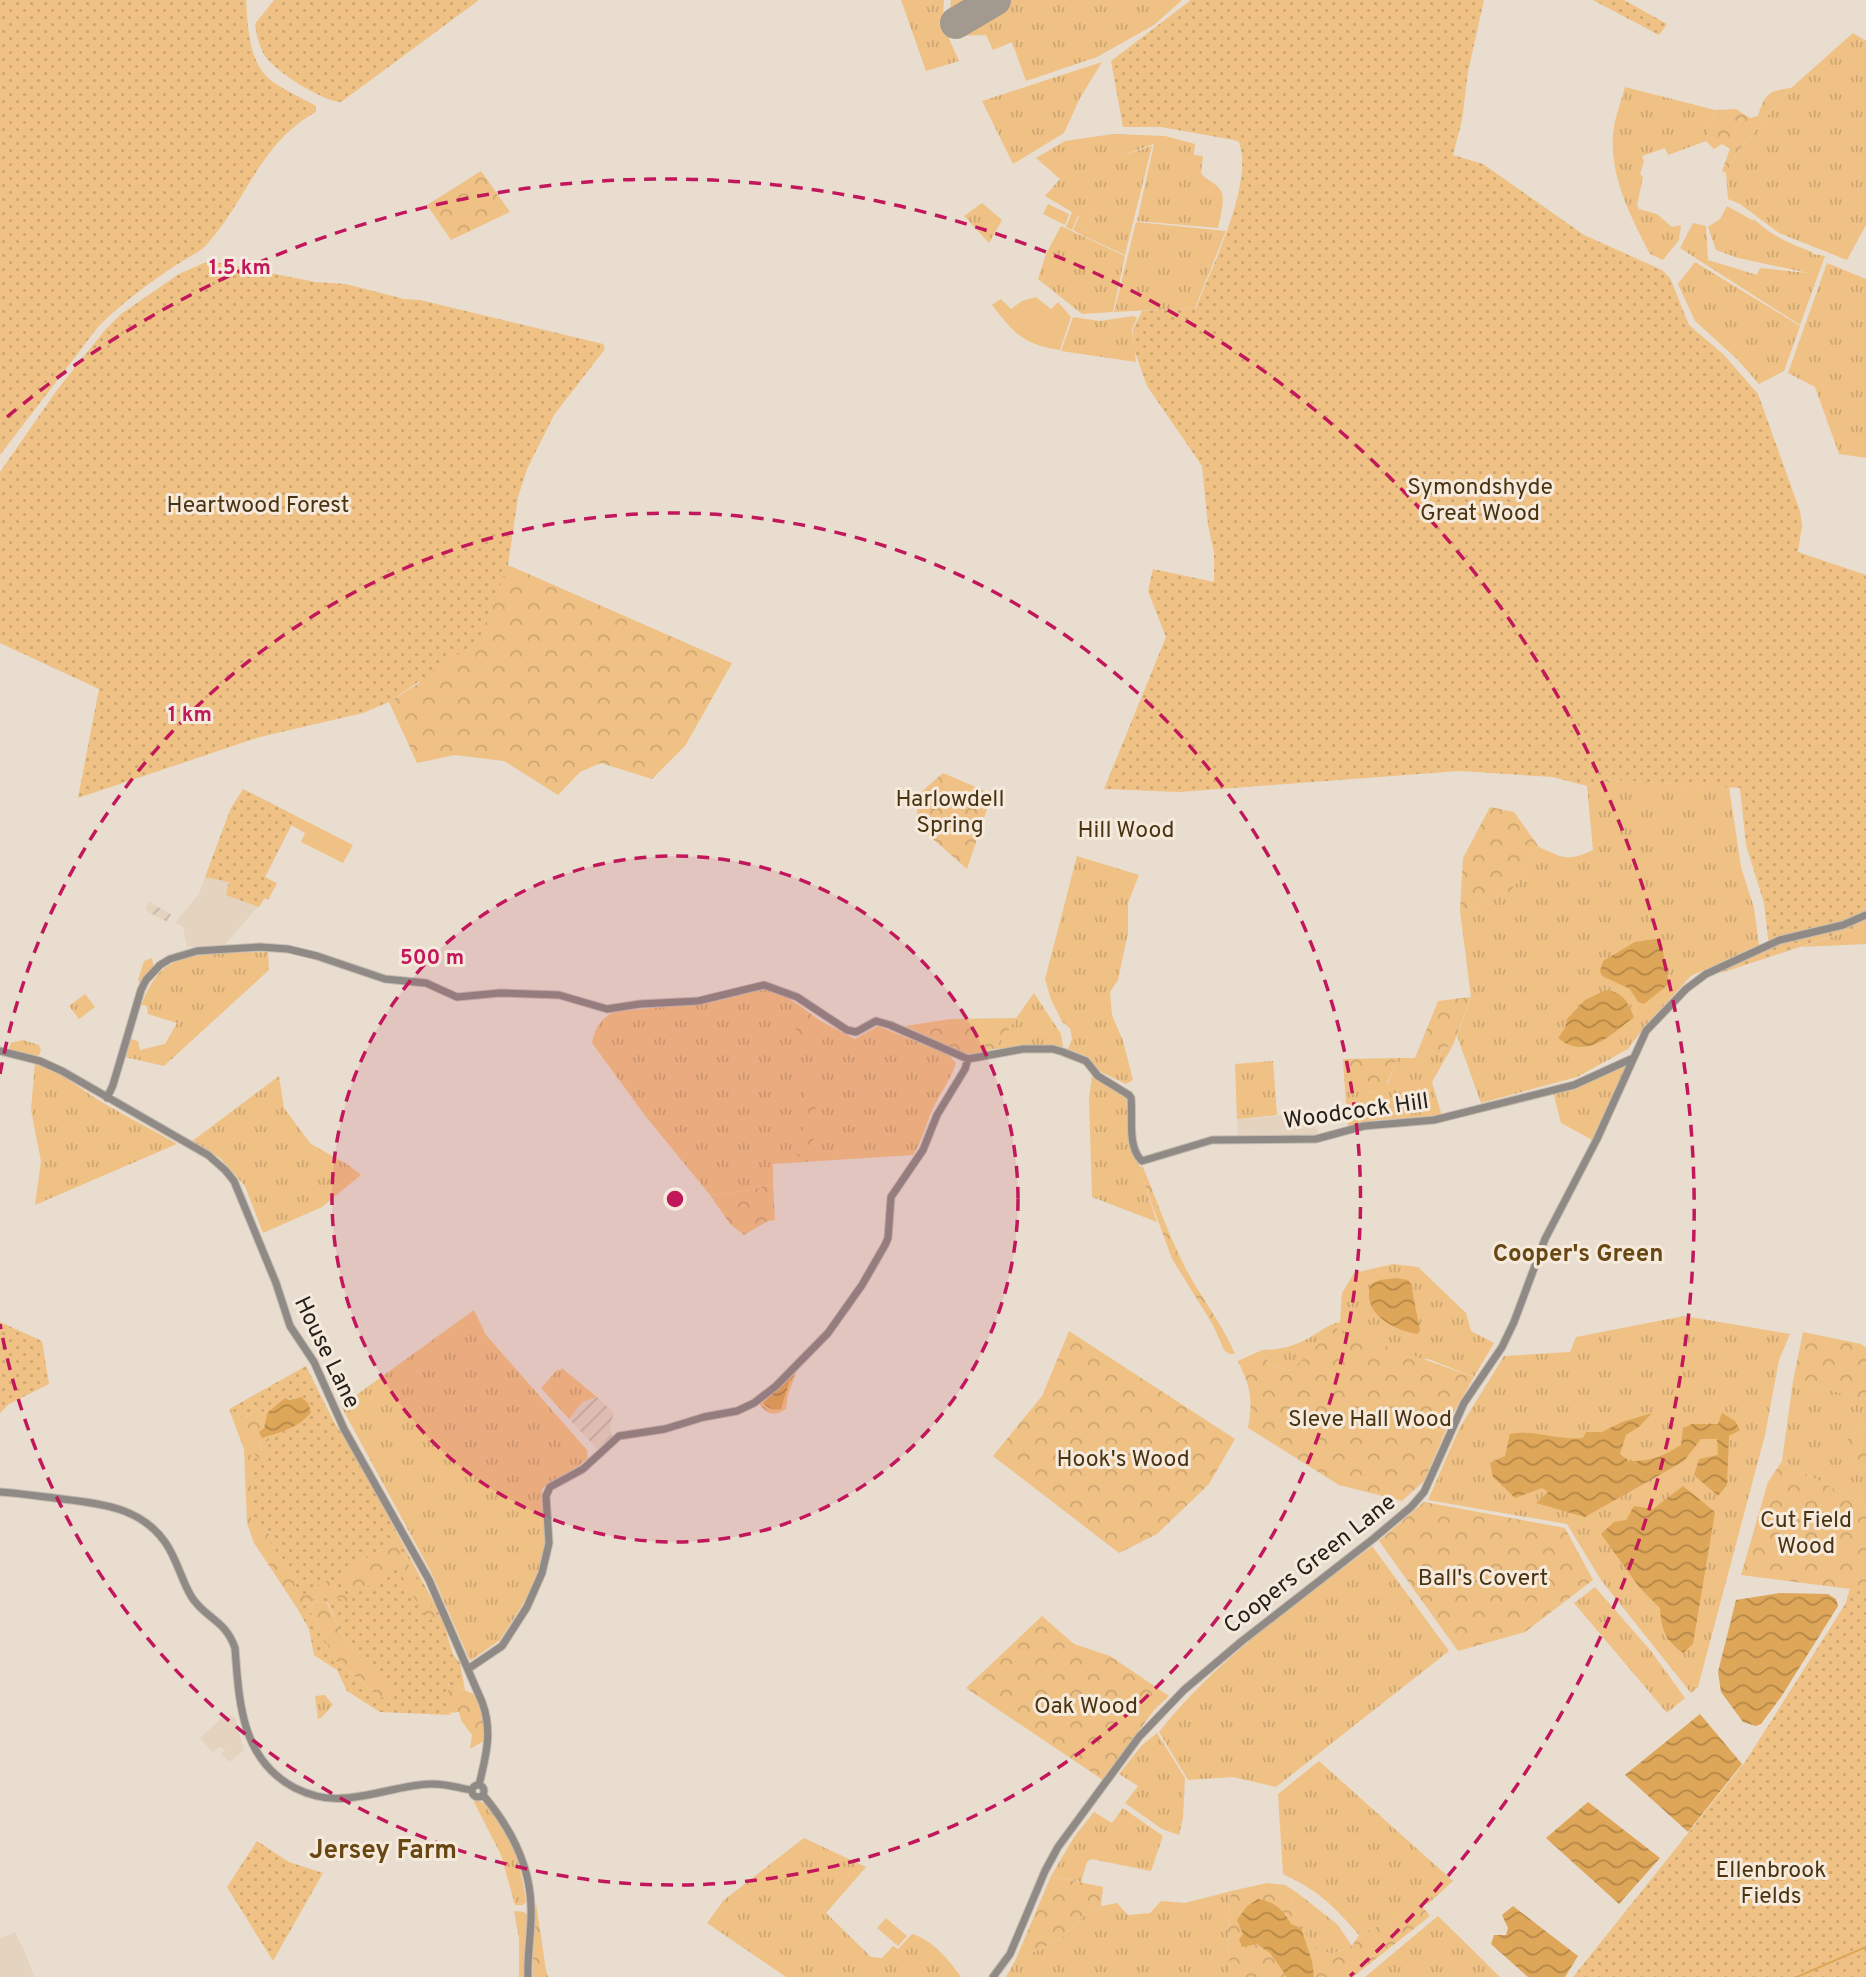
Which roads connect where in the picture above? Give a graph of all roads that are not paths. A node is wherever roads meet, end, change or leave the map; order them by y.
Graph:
1 (1866, 915) edge
2 (0, 1051) edge
3 (968, 1059) junction
4 (1632, 1059) junction
5 (107, 1098) junction
6 (0, 1492) edge
7 (468, 1668) junction
8 (475, 1787) junction
9 (528, 1977) edge
10 (993, 1977) edge

1 - 4 street, Coopers Green Lane
2 - 5 street, House Lane
3 - 4 street, Woodcock Hill
3 - 5 street
3 - 7 street
4 - 10 street, Coopers Green Lane
5 - 7 street, House Lane
6 - 8 street
7 - 8 street, House Lane
8 - 9 street

